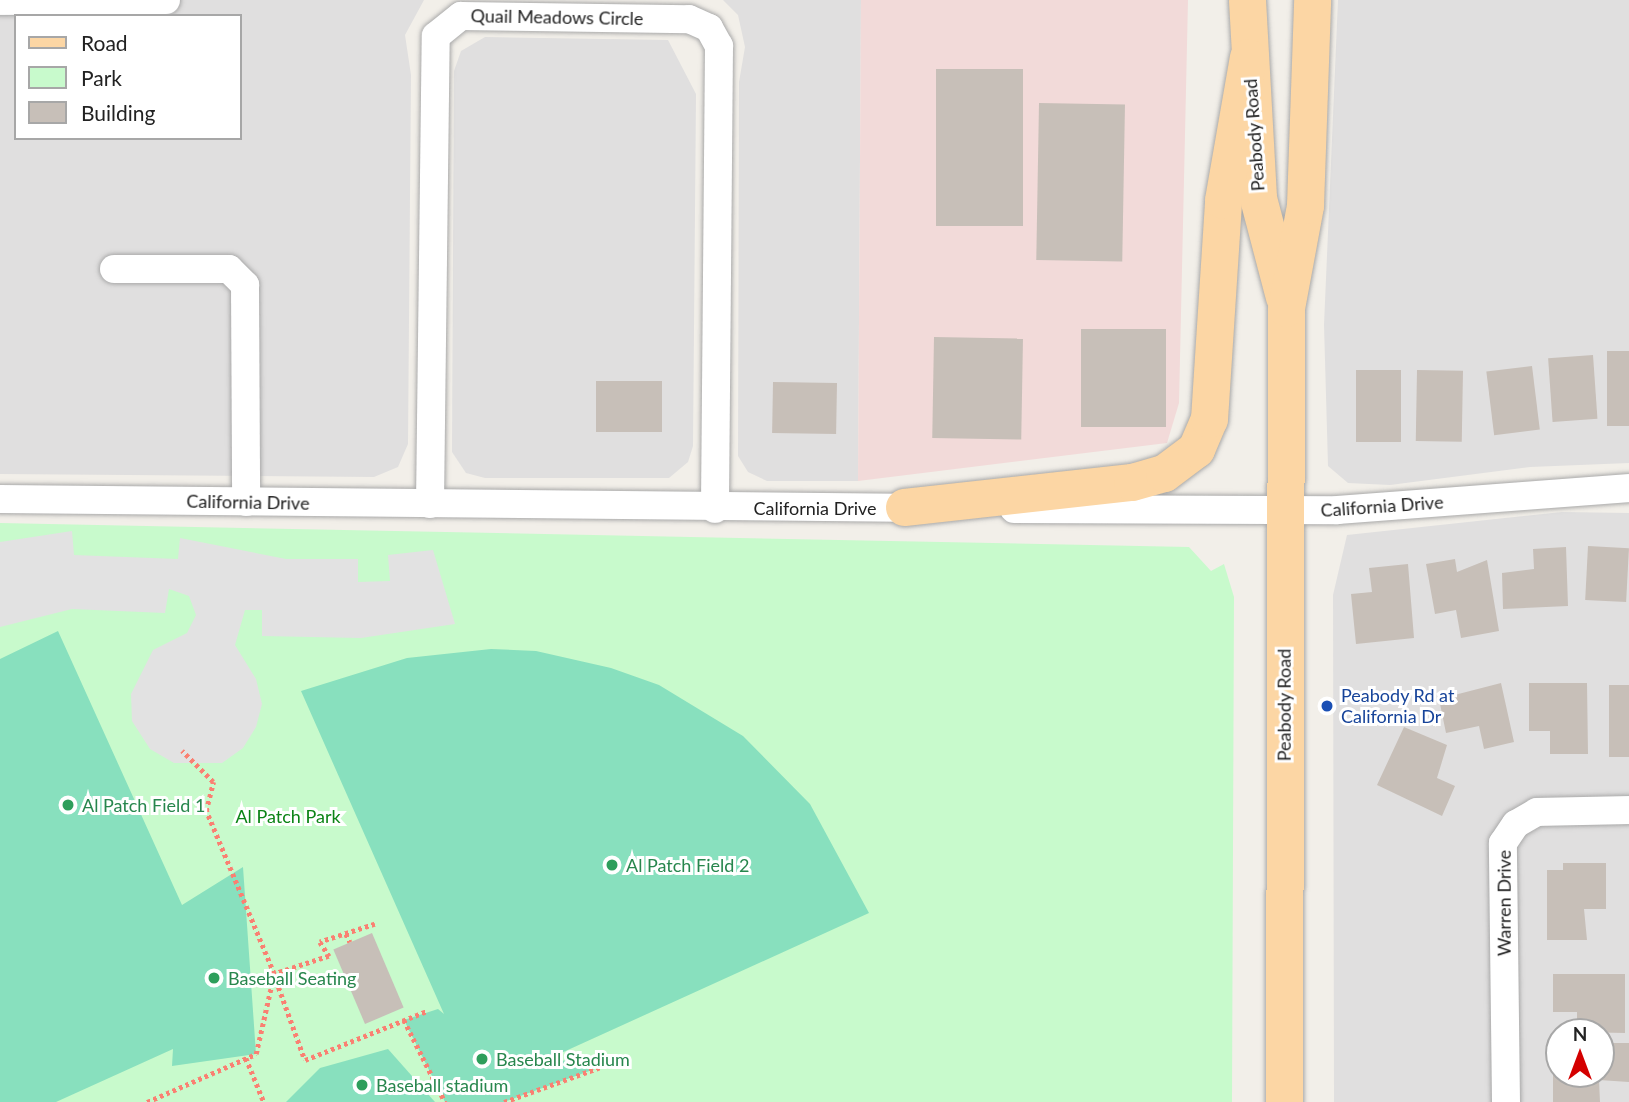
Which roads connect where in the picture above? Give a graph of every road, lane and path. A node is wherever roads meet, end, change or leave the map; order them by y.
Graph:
1 (166, 0) edge
2 (1247, 0) edge
3 (1312, 0) edge
4 (0, 1) edge
5 (1248, 57) junction
6 (114, 269) dead end
7 (1286, 309) junction
8 (1629, 488) edge
9 (0, 499) edge
10 (246, 502) junction
11 (430, 504) junction
12 (904, 507) junction
13 (715, 509) junction
14 (1285, 511) junction
15 (182, 751) dead end
16 (1629, 810) edge
17 (375, 924) dead end
18 (346, 934) junction
19 (350, 942) dead end
20 (274, 974) junction
21 (427, 1011) dead end
22 (404, 1020) junction
23 (246, 1058) junction
24 (606, 1065) dead end
25 (147, 1102) edge
26 (264, 1102) edge
27 (444, 1102) edge
28 (504, 1102) edge
29 (1284, 1102) edge
30 (1507, 1102) edge

1 - 4 street
2 - 5 main road, Peabody Road
3 - 7 main road, Peabody Road
5 - 7 main road, Peabody Road
5 - 12 main road
6 - 10 street
7 - 14 main road, Peabody Road
8 - 14 street, California Drive
9 - 10 street, California Drive
10 - 11 street, California Drive
11 - 13 street, California Drive
11 - 13 street, Quail Meadows Circle
12 - 13 street, California Drive
12 - 14 street, California Drive
14 - 29 main road, Peabody Road
15 - 20 path
16 - 30 street, Warren Drive
17 - 18 path
18 - 19 path
18 - 20 path
20 - 22 path
20 - 23 path
21 - 22 path
22 - 27 path
23 - 25 path
23 - 26 path
24 - 28 path

